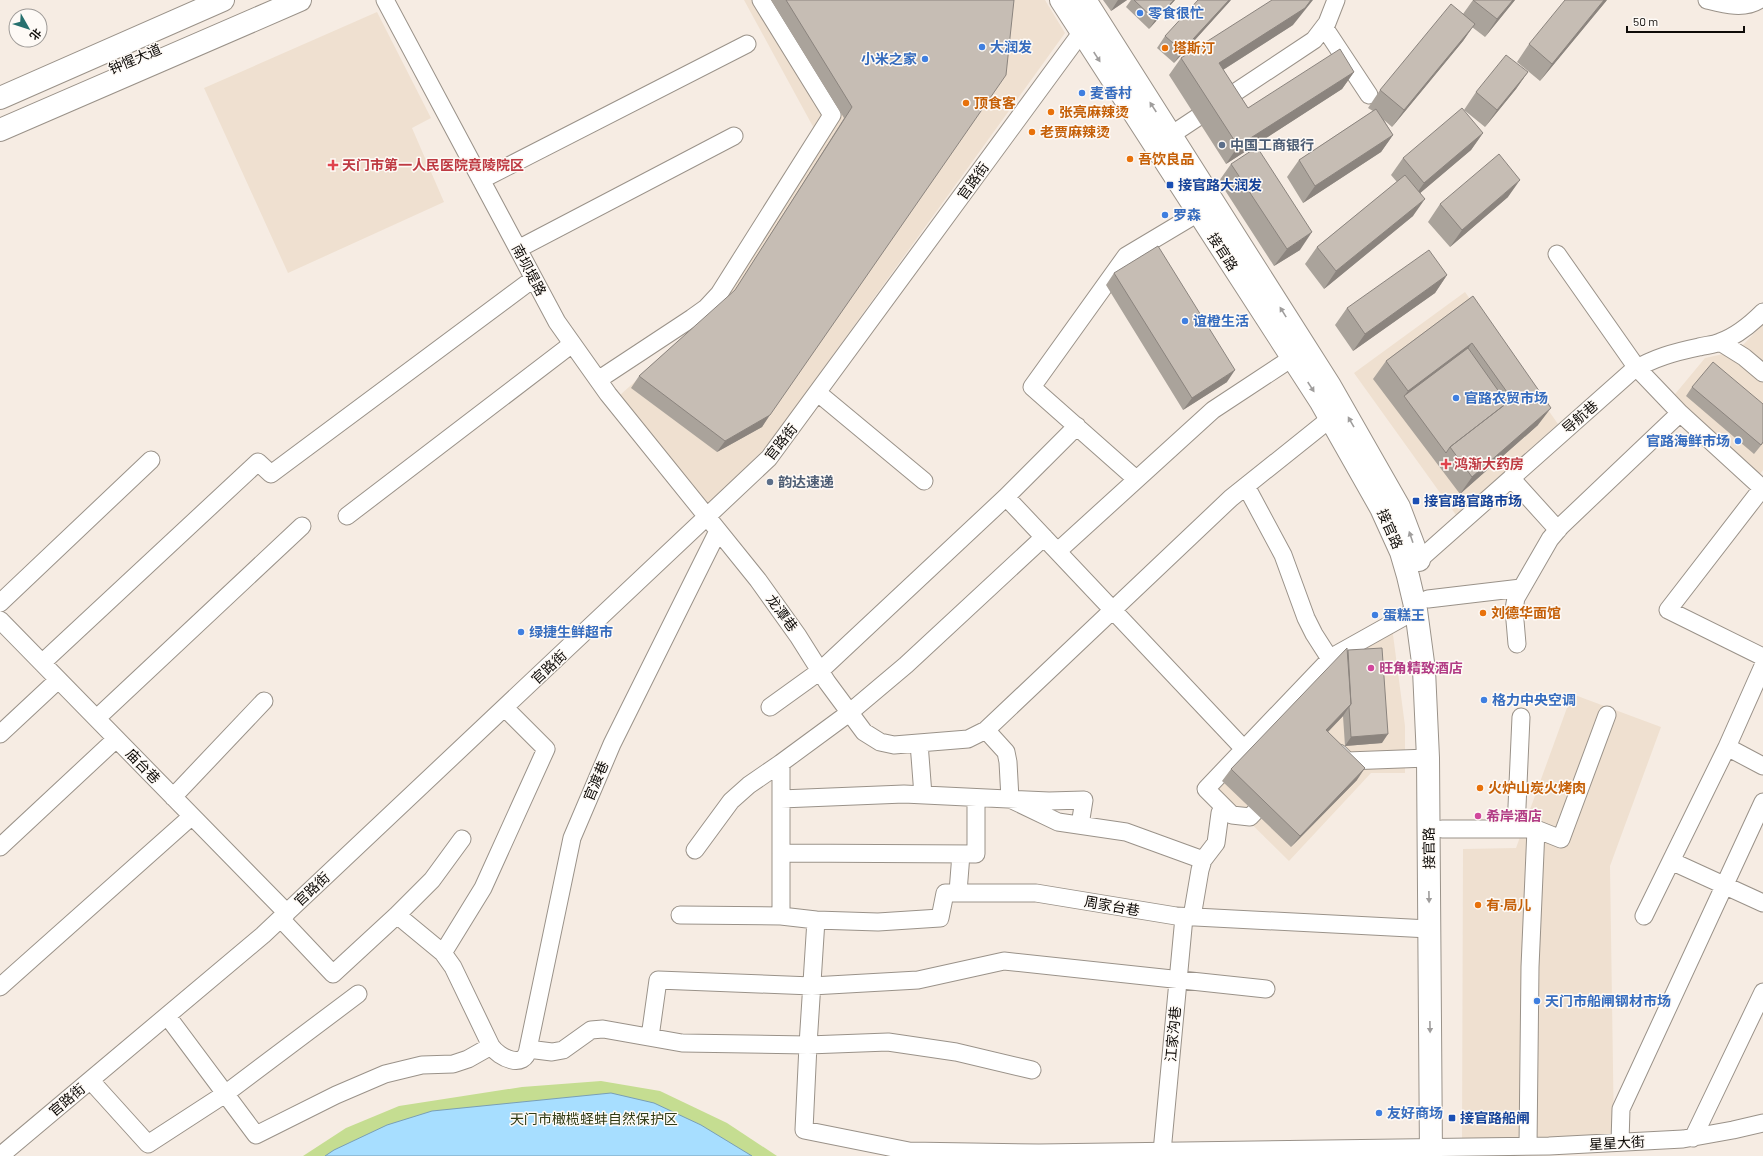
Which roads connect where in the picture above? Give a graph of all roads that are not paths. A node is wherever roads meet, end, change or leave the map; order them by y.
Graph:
1 (194, 0) edge
2 (223, 0) edge
3 (271, 0) edge
4 (300, 0) edge
5 (385, 0) edge
6 (761, 0) edge
7 (1061, 0) edge
8 (1085, 0) edge
9 (1336, 0) edge
10 (1706, 0) edge
11 (1759, 0) edge
12 (1324, 27) junction
13 (1081, 33) junction
14 (747, 44) dead end
15 (0, 85) edge
16 (1369, 95) dead end
17 (0, 98) edge
18 (0, 118) edge
19 (0, 130) edge
20 (1171, 135) junction
21 (734, 136) dead end
22 (481, 180) junction
23 (1198, 213) junction
24 (518, 249) junction
25 (1557, 254) dead end
26 (534, 279) junction
27 (1763, 312) edge
28 (1720, 342) junction
29 (572, 344) junction
30 (1292, 358) junction
31 (1637, 368) junction
32 (1763, 373) edge
33 (598, 380) junction
34 (818, 393) junction
35 (1680, 413) junction
36 (1331, 418) junction
37 (1077, 426) junction
38 (152, 460) dead end
39 (1511, 478) junction
40 (1136, 479) junction
41 (924, 482) dead end
42 (1246, 486) junction
43 (1762, 488) edge
44 (1006, 497) junction
45 (347, 516) dead end
46 (712, 525) junction
47 (302, 526) dead end
48 (1558, 530) junction
49 (1044, 537) junction
50 (1058, 551) junction
51 (1419, 560) junction
52 (1521, 588) junction
53 (0, 603) edge
54 (1422, 604) junction
55 (1112, 610) junction
56 (0, 620) edge
57 (1517, 644) dead end
58 (1763, 657) edge
59 (1330, 659) junction
60 (42, 663) junction
61 (1763, 666) edge
62 (820, 671) junction
63 (58, 680) junction
64 (264, 701) dead end
65 (770, 707) dead end
66 (505, 708) junction
67 (849, 713) junction
68 (1607, 715) dead end
69 (1521, 717) dead end
70 (96, 718) junction
71 (986, 730) junction
72 (0, 734) edge
73 (116, 739) junction
74 (1326, 740) edge
75 (919, 743) junction
76 (1727, 747) junction
77 (1244, 749) junction
78 (1428, 758) junction
79 (782, 763) junction
80 (1763, 766) edge
81 (1283, 784) edge
82 (923, 795) junction
83 (173, 797) junction
84 (976, 798) junction
85 (781, 799) junction
86 (1010, 799) junction
87 (1763, 802) edge
88 (1224, 807) junction
89 (192, 816) junction
90 (1080, 825) junction
91 (1442, 829) junction
92 (1516, 829) junction
93 (1536, 829) junction
94 (462, 839) dead end
95 (0, 847) edge
96 (695, 850) dead end
97 (782, 853) junction
98 (961, 854) junction
99 (1203, 860) junction
100 (1671, 861) junction
101 (1725, 885) junction
102 (958, 892) junction
103 (1763, 903) edge
104 (397, 915) junction
105 (680, 915) dead end
106 (284, 916) junction
107 (781, 916) junction
108 (1644, 916) dead end
109 (1188, 917) junction
110 (816, 920) junction
111 (1429, 929) junction
112 (443, 953) junction
113 (1178, 980) junction
114 (812, 986) junction
115 (0, 987) edge
116 (1266, 989) dead end
117 (1763, 992) edge
118 (358, 994) dead end
119 (168, 1017) junction
120 (650, 1037) junction
121 (808, 1045) junction
122 (491, 1046) junction
123 (528, 1049) junction
124 (1032, 1070) dead end
125 (91, 1081) junction
126 (225, 1094) junction
127 (1762, 1122) edge
128 (1693, 1138) junction
129 (1620, 1142) junction
130 (1528, 1146) junction
131 (1162, 1152) junction
132 (1438, 1152) edge
133 (0, 1156) edge

1 - 15 main road
2 - 17 main road, 钟惺大道
3 - 18 main road, 钟惺大道
4 - 19 main road
5 - 22 street, 南坝堤路
6 - 33 street
7 - 13 main road, 接官路
20 -> 8 main road, 接官路
9 - 12 street
10 - 11 street
12 - 16 street
12 - 20 street
13 -> 23 main road, 接官路
13 - 34 street, 官路街
14 - 22 street
51 -> 20 main road, 接官路
21 - 24 street
22 - 24 street, 南坝堤路
23 - 30 main road, 接官路
23 - 37 street
24 - 26 street, 南坝堤路
25 - 31 street
26 - 29 street, 南坝堤路
26 - 60 street
27 - 28 street, 导航巷
28 - 31 street, 导航巷
28 - 32 street
29 - 33 street, 南坝堤路
29 - 45 street
30 -> 36 main road, 接官路
30 - 40 street
31 - 35 street
31 - 39 street, 导航巷
33 - 46 street, 南坝堤路
34 - 41 street
34 - 46 street, 官路街
35 - 43 street
35 - 48 street
36 - 42 street, 龙潭巷
36 - 54 main road, 接官路
37 - 40 street
37 - 44 street
38 - 53 street
39 - 48 street
39 - 51 street, 导航巷
40 - 50 street
42 - 55 street, 龙潭巷
42 - 59 street
43 - 58 street
44 - 49 street
44 - 62 street
46 - 62 street, 龙潭巷
46 - 66 street, 官路街
46 - 123 street, 官渡巷
47 - 70 street
48 - 52 street
49 - 50 street
49 - 67 street
50 - 55 street
51 - 54 main road, 接官路
52 - 54 street
52 - 57 street
54 - 59 street
54 - 78 main road, 接官路
54 - 91 main road, 接官路
55 - 71 street, 龙潭巷
55 - 77 street
56 - 60 street, 庙台巷
59 - 77 street
60 - 63 street, 庙台巷
61 - 76 street
62 - 65 street
62 - 67 street, 龙潭巷
63 - 70 street, 庙台巷
63 - 72 street
64 - 83 street
66 - 106 street, 官路街
66 - 112 street
67 - 75 street, 龙潭巷
67 - 79 street
68 - 93 street
69 - 92 street
70 - 73 street, 庙台巷
71 - 75 street, 龙潭巷
71 - 86 street
73 - 83 street, 庙台巷
73 - 95 street
74 - 78 street
75 - 82 street
76 - 80 street
76 - 100 street
77 - 88 street
78 -> 111 main road, 接官路
79 - 85 street
79 - 96 street
81 - 88 street
82 - 84 street
82 - 85 street
83 - 89 street, 庙台巷
84 - 86 street
84 - 98 street
85 - 97 street
86 - 90 street
86 - 90 street
87 - 101 street
88 - 99 street
89 - 106 street, 庙台巷
89 - 115 street
90 - 99 street
91 - 92 street
91 - 132 main road, 接官路
92 - 93 street
93 - 130 street
94 - 104 street
97 - 98 street
97 - 107 street
98 - 102 street
99 - 109 street, 江家沟巷
100 - 101 street
100 - 108 street
101 - 103 street
101 - 129 street
102 - 109 street, 周家台巷
102 - 110 street, 周家台巷
104 - 106 street, 庙台巷
104 - 112 street
105 - 107 street
106 - 119 street, 官路街
107 - 110 street
109 - 111 street, 周家台巷
109 - 113 street, 江家沟巷
110 - 114 street
111 -> 132 main road, 接官路
112 - 122 street
113 - 114 street
113 - 116 street
113 - 131 street, 江家沟巷
114 - 120 street
114 - 121 street
117 - 128 street
118 - 126 street
119 - 125 street, 官路街
119 - 126 street
120 - 121 street
120 - 123 street
121 - 124 street
121 - 131 street, 星星大街
122 - 123 street
122 - 126 street
125 - 126 street
125 - 133 street, 官路街
127 - 128 street, 星星大街
128 - 129 street, 星星大街
129 - 130 street, 星星大街
130 - 132 street, 星星大街
131 - 132 street, 星星大街

